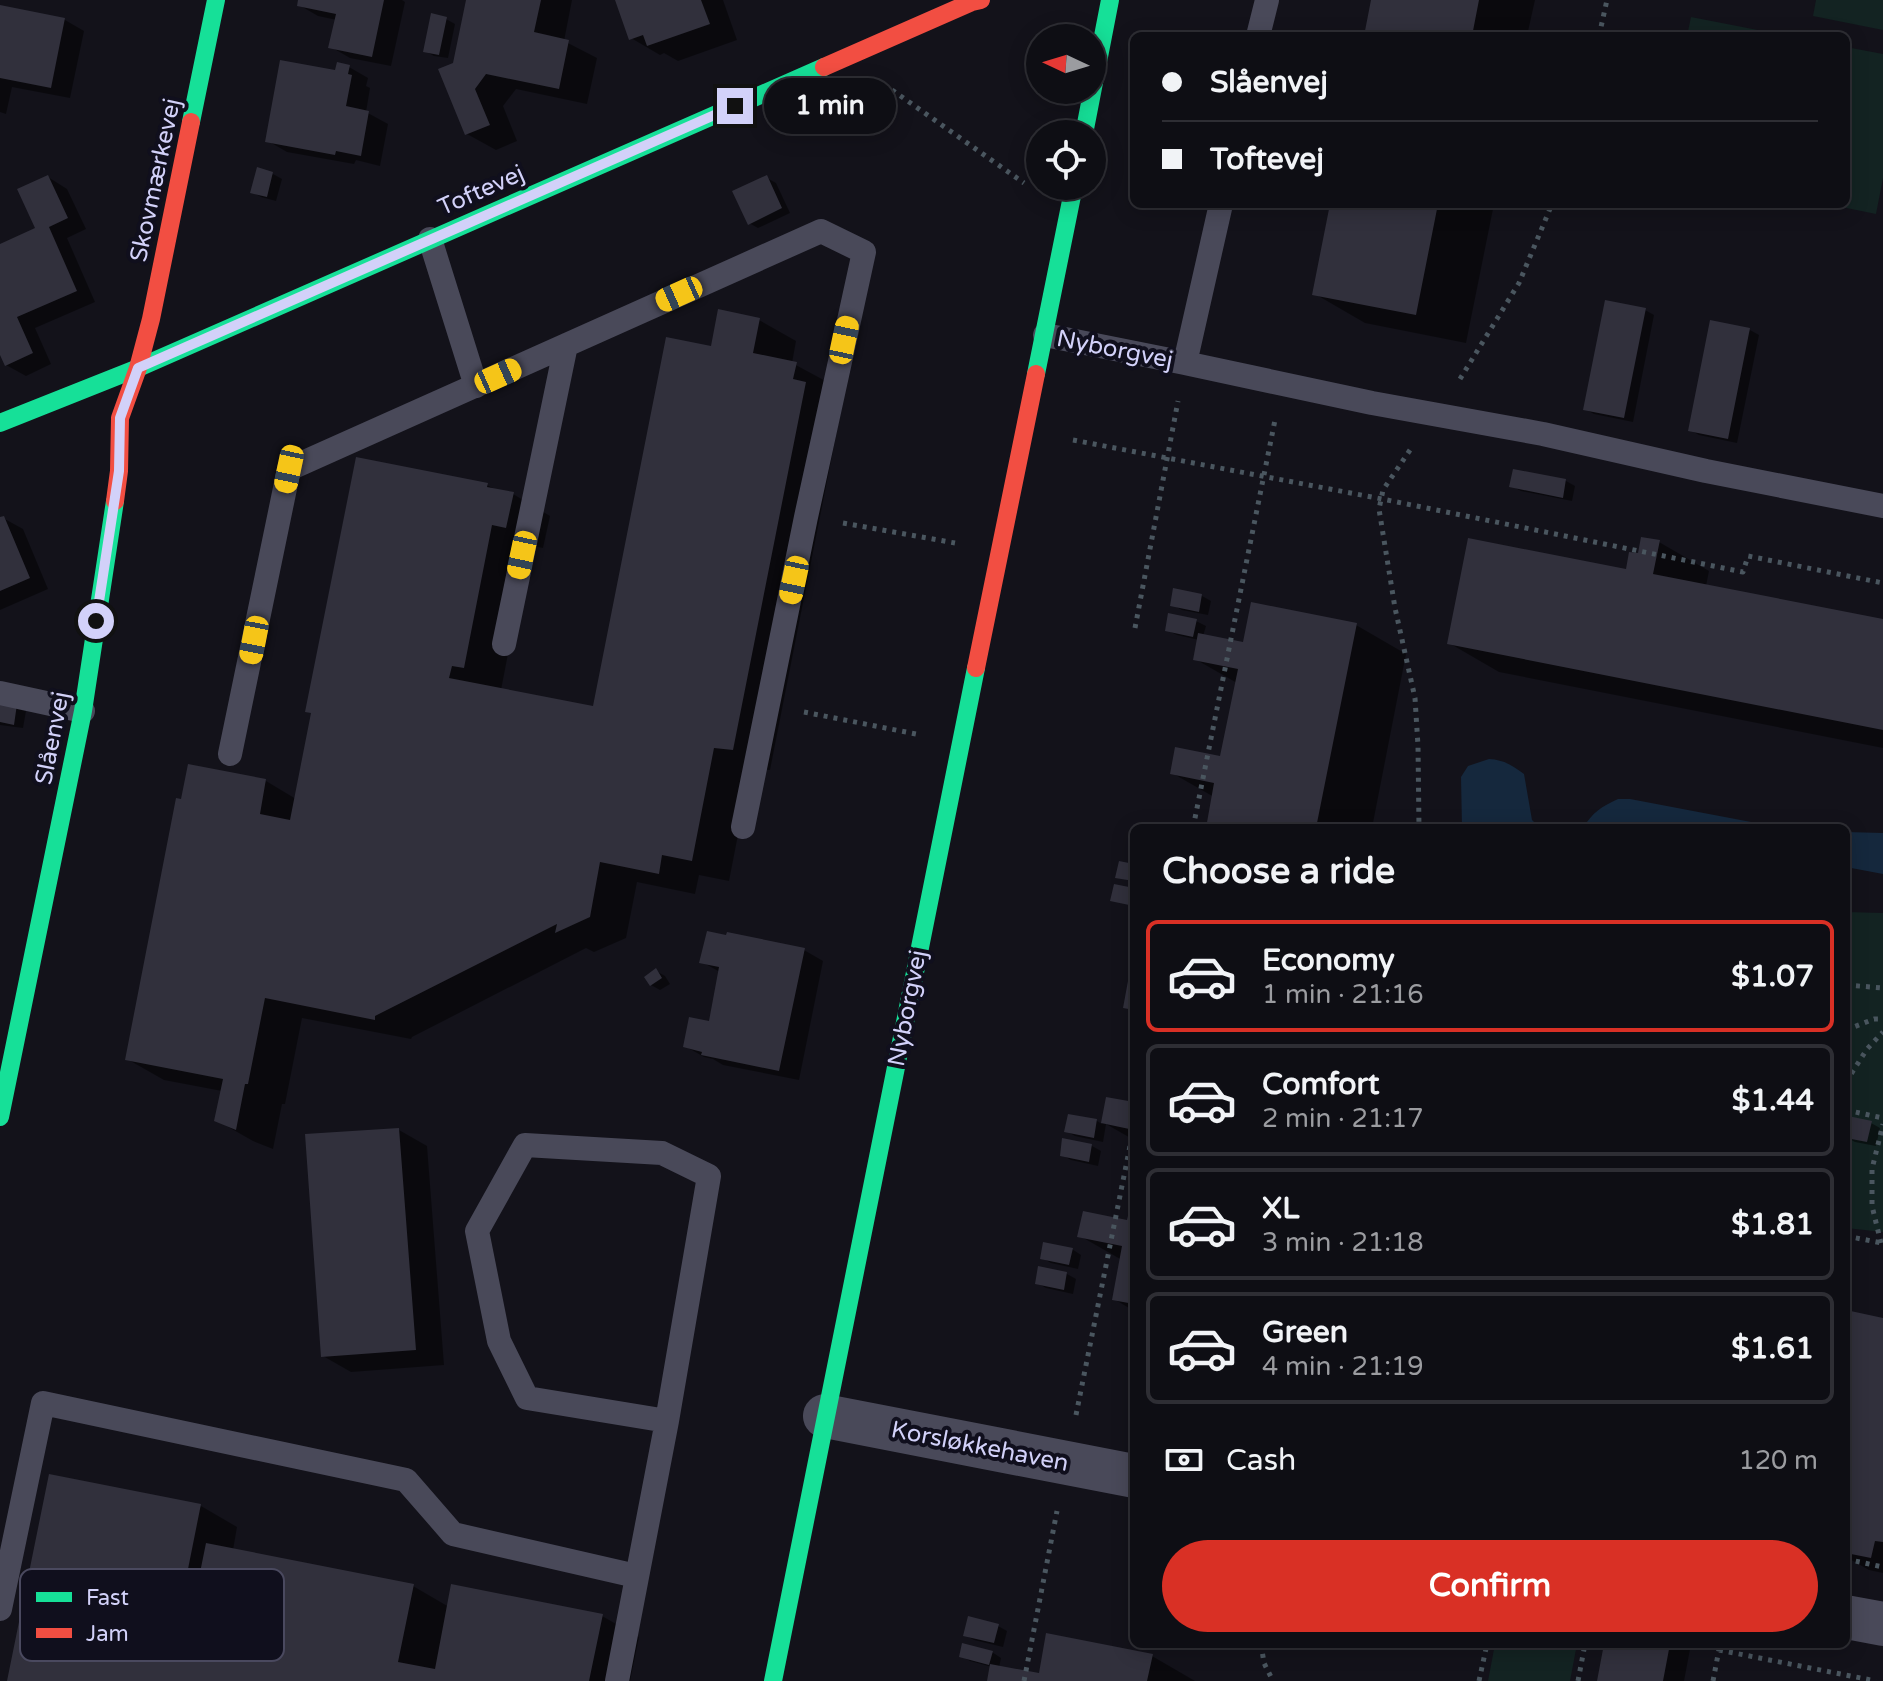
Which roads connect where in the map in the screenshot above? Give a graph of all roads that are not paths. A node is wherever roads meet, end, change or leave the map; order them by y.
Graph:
1 (216, 0) edge
2 (981, 0) edge
3 (1110, 0) edge
4 (1267, 0) edge
5 (1259, 32) edge
6 (1087, 120) edge
7 (1071, 200) edge
8 (1220, 208) edge
9 (430, 239) junction
10 (1045, 335) junction
11 (566, 345) junction
12 (1185, 363) junction
13 (138, 368) junction
14 (476, 386) junction
15 (0, 423) edge
16 (1883, 506) edge
17 (504, 644) dead end
18 (0, 693) edge
19 (83, 711) junction
20 (230, 754) dead end
21 (743, 827) dead end
22 (0, 1117) edge
23 (825, 1416) junction
24 (667, 1421) junction
25 (1130, 1475) edge
26 (636, 1576) junction
27 (0, 1609) edge
28 (1850, 1618) edge
29 (1883, 1624) edge
30 (617, 1681) edge
31 (773, 1681) edge

1 - 13 street, Skovmærkevej
2 - 9 street, Toftevej
3 - 6 street
4 - 5 lane
7 - 10 street, Nyborgvej
8 - 12 lane
9 - 13 street, Toftevej
9 - 14 lane
10 - 12 lane, Nyborgvej
10 - 23 street, Nyborgvej
11 - 14 lane
11 - 17 lane
11 - 21 lane
12 - 16 lane, Nyborgvej
13 - 15 street, Toftevej
13 - 19 street, Slåenvej
14 - 20 lane
18 - 19 lane
19 - 22 street, Slåenvej
23 - 25 street, Korsløkkehaven
23 - 31 street, Nyborgvej
24 - 24 lane
24 - 26 lane
26 - 27 lane
26 - 30 lane
28 - 29 street

